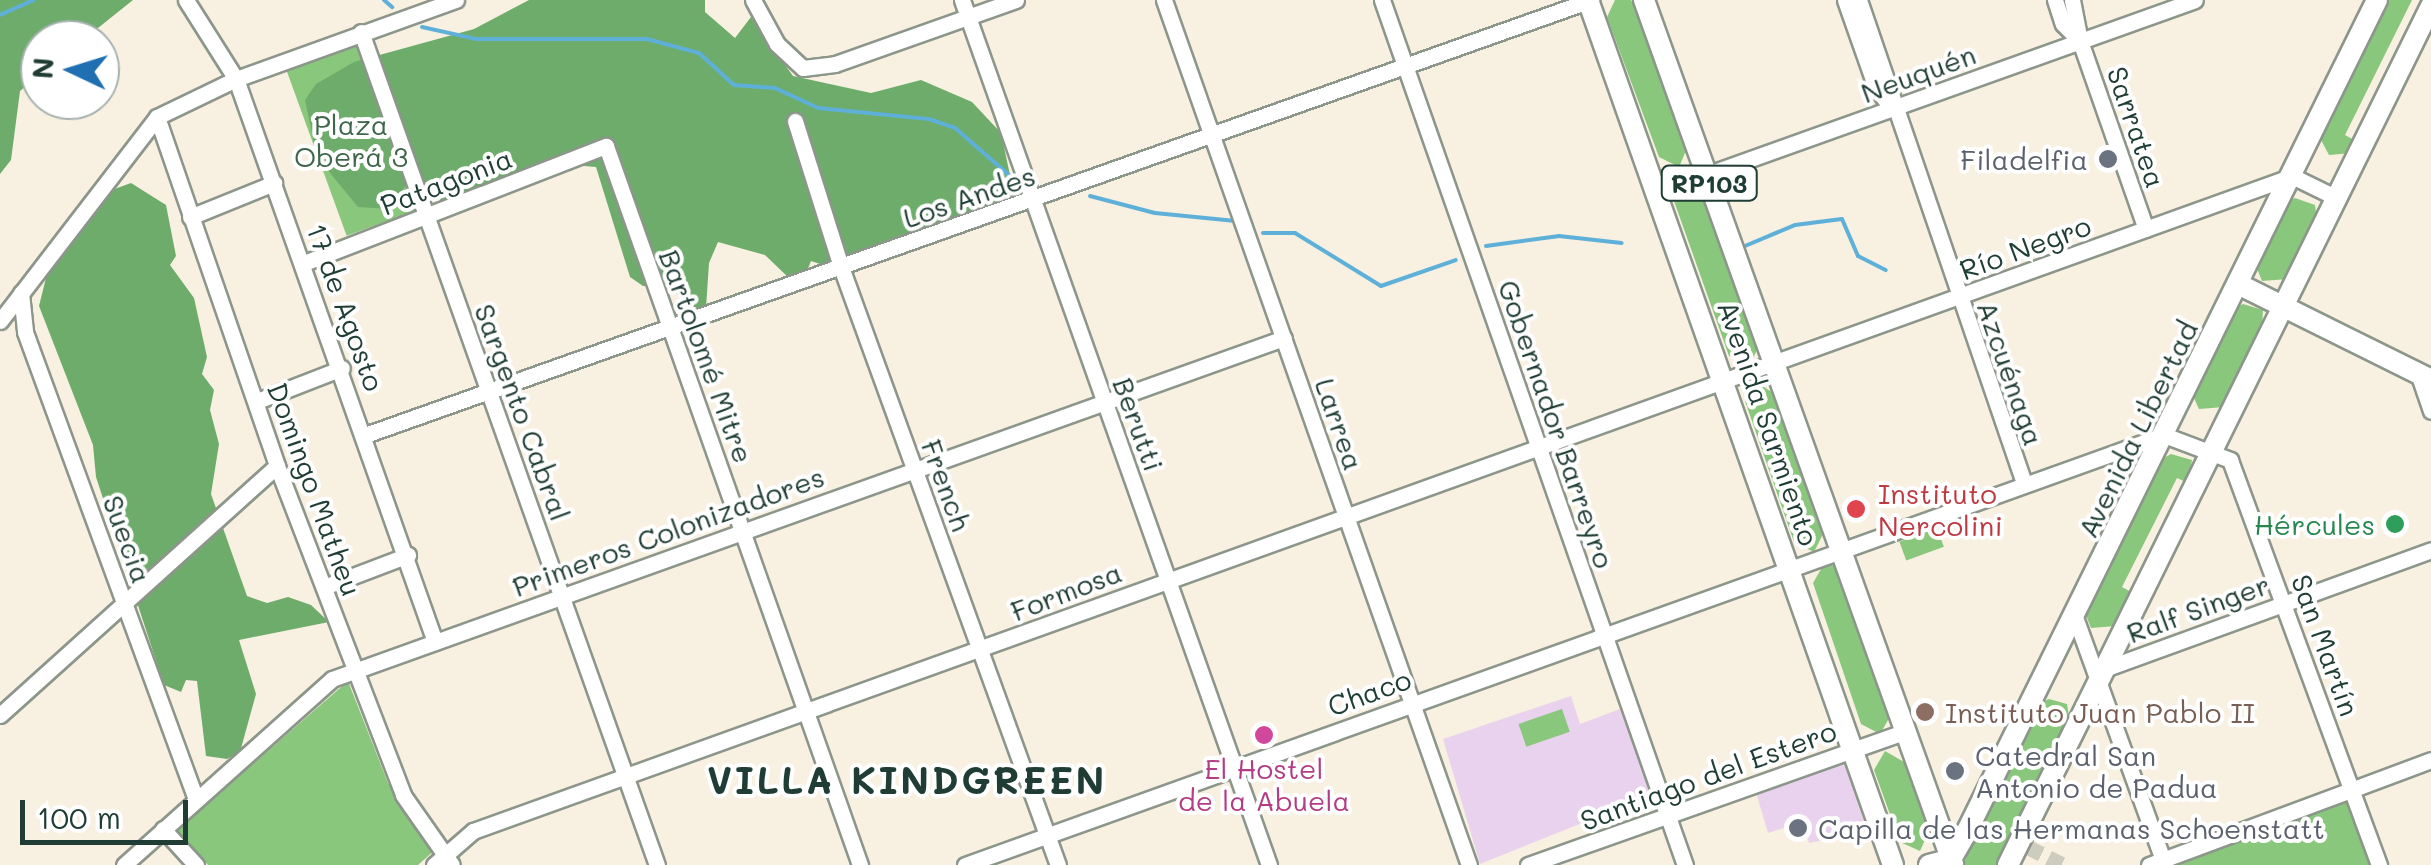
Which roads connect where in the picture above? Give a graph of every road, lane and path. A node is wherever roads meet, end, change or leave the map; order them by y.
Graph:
1 (186, 0) edge
2 (456, 0) edge
3 (754, 0) edge
4 (962, 0) edge
5 (1016, 0) edge
6 (1164, 0) edge
7 (1382, 0) edge
8 (1589, 0) edge
9 (1644, 0) edge
10 (1845, 0) edge
11 (1859, 0) edge
12 (2055, 0) edge
13 (2072, 0) edge
14 (2195, 0) edge
15 (2377, 0) edge
16 (2431, 6) edge
17 (968, 17) junction
18 (362, 32) junction
19 (2080, 41) junction
20 (1405, 66) junction
21 (236, 79) junction
22 (1892, 108) junction
23 (157, 117) junction
24 (794, 121) dead end
25 (1212, 134) junction
26 (606, 146) joint
27 (1707, 176) junction
28 (2292, 176) junction
29 (274, 183) junction
30 (1658, 192) junction
31 (2338, 198) junction
32 (1032, 200) junction
33 (426, 216) junction
34 (190, 218) junction
35 (2146, 229) junction
36 (304, 263) junction
37 (841, 267) junction
38 (2238, 284) junction
39 (22, 292) junction
40 (1958, 298) junction
41 (2284, 306) junction
42 (0, 321) edge
43 (670, 328) junction
44 (1284, 338) junction
45 (1774, 365) junction
46 (342, 368) junction
47 (2424, 376) edge
48 (1727, 383) junction
49 (489, 391) junction
50 (256, 401) junction
51 (1104, 402) junction
52 (2431, 410) edge
53 (365, 435) junction
54 (2164, 435) junction
55 (1540, 450) junction
56 (2214, 450) junction
57 (277, 466) junction
58 (914, 468) junction
59 (2024, 484) junction
60 (1347, 518) junction
61 (742, 531) junction
62 (1840, 550) junction
63 (2431, 550) edge
64 (408, 555) junction
65 (1791, 568) junction
66 (1168, 579) junction
67 (324, 586) junction
68 (562, 596) junction
69 (2284, 603) junction
70 (126, 604) junction
71 (2075, 617) junction
72 (1604, 636) junction
73 (435, 642) junction
74 (980, 651) junction
75 (355, 670) junction
76 (2100, 675) junction
77 (1412, 704) junction
78 (808, 713) junction
79 (0, 715) edge
80 (1904, 732) junction
81 (1855, 749) junction
82 (2431, 760) edge
83 (1234, 767) junction
84 (625, 779) junction
85 (2352, 789) junction
86 (196, 800) junction
87 (1668, 816) junction
88 (163, 829) junction
89 (1048, 835) junction
90 (443, 862) edge
91 (1952, 862) edge
92 (2159, 863) edge
93 (124, 865) edge
94 (196, 865) edge
95 (657, 865) edge
96 (860, 865) edge
97 (965, 865) edge
98 (1058, 865) edge
99 (1269, 865) edge
100 (1469, 865) edge
101 (1528, 865) edge
102 (1685, 865) edge
103 (1893, 865) edge
104 (1929, 865) edge
105 (2008, 865) edge
106 (2379, 865) edge

1 - 21 street, 17 de Agosto
2 - 18 street
3 - 17 street
4 - 17 street, Berutti
5 - 17 street
6 - 25 street, Larrea
7 - 20 street, Gobernador Barreyro
8 - 20 street, Los Andes
8 - 30 main road, Avenida Sarmiento / RP103
9 - 27 main road, Avenida Sarmiento / RP103
10 - 22 street, Azcuénaga
11 - 22 street, Azcuénaga
12 - 19 street, Sarratea
13 - 19 street, Sarratea
14 - 19 street, Neuquén
15 - 28 main road, Avenida Libertad
16 - 31 main road
17 - 32 street, Berutti
18 - 21 street
18 - 33 street, Sargento Cabral
19 - 22 street, Neuquén
19 - 35 street, Sarratea
20 - 25 street, Los Andes
20 - 55 street, Gobernador Barreyro
21 - 23 street
21 - 29 street, 17 de Agosto
22 - 27 street, Neuquén
22 - 40 street, Azcuénaga
23 - 34 street, Domingo Matheu
23 - 39 street
24 - 37 street, French
25 - 32 street, Los Andes
25 - 44 street, Larrea
26 - 33 street, Patagonia
26 - 43 street, Bartolomé Mitre
27 - 30 street, Neuquén
27 - 45 main road, Avenida Sarmiento / RP103
28 - 31 street
28 - 35 street, Río Negro
28 - 38 main road, Avenida Libertad
29 - 34 street
29 - 36 street, 17 de Agosto
30 - 48 main road, Avenida Sarmiento / RP103
31 - 41 main road
32 - 37 street, Los Andes
32 - 51 street, Berutti
33 - 36 street, Patagonia
33 - 49 street, Sargento Cabral
34 - 50 street, Domingo Matheu
35 - 40 street, Río Negro
36 - 46 street, 17 de Agosto
37 - 43 street, Los Andes
37 - 58 street, French
38 - 41 main road
38 - 54 main road, Avenida Libertad
39 - 42 street
39 - 70 street, Suecia
40 - 45 street, Río Negro
40 - 59 street, Azcuénaga
41 - 47 main road
41 - 56 main road
43 - 49 street, Los Andes
43 - 61 street, Bartolomé Mitre
44 - 51 street, Primeros Colonizadores
44 - 60 street, Larrea
45 - 48 street, Río Negro
45 - 62 main road, Avenida Sarmiento / RP103
46 - 50 street
46 - 53 street, 17 de Agosto
47 - 52 street
48 - 55 street, Formosa
48 - 65 main road, Avenida Sarmiento / RP103
49 - 53 street, Los Andes
49 - 68 street, Sargento Cabral
50 - 57 street, Domingo Matheu
51 - 58 street, Primeros Colonizadores
51 - 66 street, Berutti
53 - 64 street, 17 de Agosto
54 - 56 street
54 - 59 street, Chaco
54 - 71 main road, Avenida Libertad
55 - 60 street, Formosa
55 - 72 street, Gobernador Barreyro
56 - 69 street, San Martín
56 - 76 main road
57 - 67 street, Domingo Matheu
57 - 70 street
58 - 61 street, Primeros Colonizadores
58 - 74 street, French
59 - 62 street, Chaco
60 - 66 street, Formosa
60 - 77 street, Larrea
61 - 68 street, Primeros Colonizadores
61 - 78 street, Bartolomé Mitre
62 - 65 street, Chaco
62 - 80 main road, Avenida Sarmiento / RP103
63 - 69 street, Ralf Singer
64 - 67 street
64 - 73 street, 17 de Agosto
65 - 72 street, Chaco
65 - 81 main road, Avenida Sarmiento / RP103
66 - 74 street, Formosa
66 - 83 street, Berutti
67 - 75 street, Domingo Matheu
68 - 73 street, Primeros Colonizadores
68 - 84 street, Sargento Cabral
69 - 76 street, Ralf Singer
69 - 85 street, San Martín
70 - 79 street
70 - 86 street, Suecia
71 - 76 street
71 - 91 main road, Avenida Libertad
72 - 77 street, Chaco
72 - 87 street, Gobernador Barreyro
73 - 75 street, Primeros Colonizadores
74 - 78 street, Formosa
74 - 89 street, French
75 - 86 street, Primeros Colonizadores
75 - 90 street, Domingo Matheu
76 - 92 street
76 - 105 main road
77 - 83 street, Chaco
77 - 100 street, Larrea
78 - 84 street, Formosa
78 - 96 street, Bartolomé Mitre
80 - 81 street, Santiago del Estero
80 - 91 main road, Avenida Sarmiento / RP103
81 - 87 street, Santiago del Estero
81 - 103 main road, Avenida Sarmiento / RP103
82 - 85 street
83 - 89 street, Chaco
83 - 99 street, Berutti
84 - 90 street, Formosa
84 - 95 street, Sargento Cabral
85 - 92 street
85 - 106 street, San Martín
86 - 88 street, Primeros Colonizadores
87 - 101 street, Santiago del Estero
87 - 102 street, Gobernador Barreyro
88 - 93 street, Primeros Colonizadores
88 - 94 street
89 - 97 street, Chaco
89 - 98 street, French
91 - 104 main road

